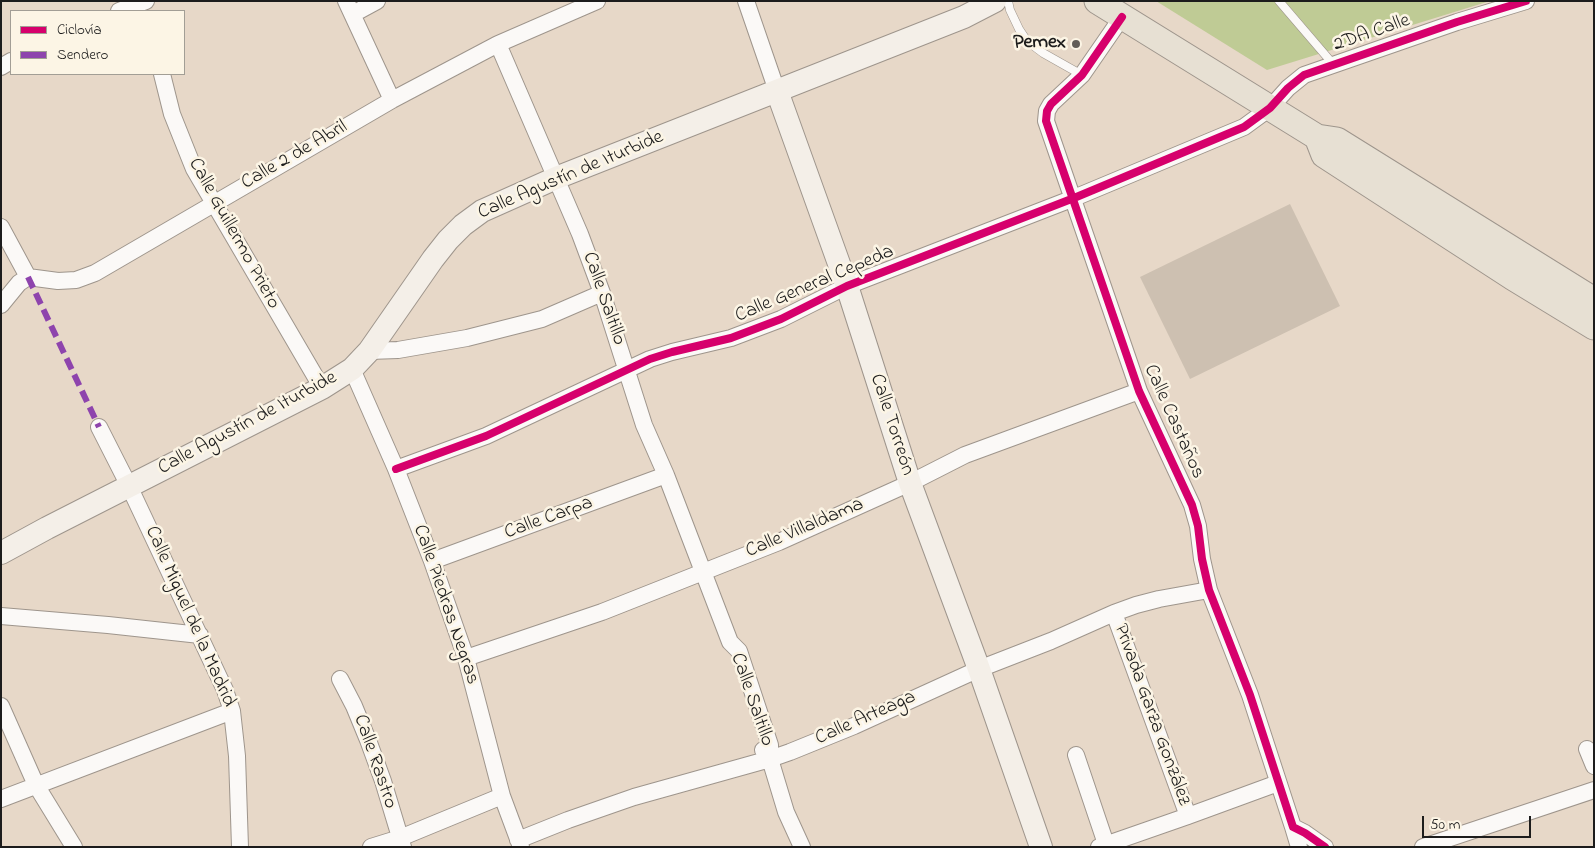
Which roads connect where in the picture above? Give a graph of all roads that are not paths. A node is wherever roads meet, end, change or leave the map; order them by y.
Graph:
1 (146, 1) edge
2 (377, 1) edge
3 (597, 1) edge
4 (746, 1) edge
5 (995, 1) edge
6 (1008, 1) edge
7 (1097, 1) edge
8 (1278, 1) edge
9 (1523, 2) edge
10 (123, 8) edge
11 (350, 8) edge
12 (1122, 17) junction
13 (498, 44) junction
14 (1333, 64) junction
15 (162, 75) edge
16 (1082, 75) junction
17 (777, 91) junction
18 (392, 100) junction
19 (1270, 108) junction
20 (1317, 137) junction
21 (556, 178) junction
22 (1074, 198) junction
23 (213, 204) junction
24 (1, 227) edge
25 (28, 277) junction
26 (847, 286) junction
27 (602, 293) junction
28 (1594, 300) edge
29 (1, 305) edge
30 (1594, 327) edge
31 (369, 351) junction
32 (352, 369) junction
33 (627, 371) junction
34 (322, 388) junction
35 (1139, 391) junction
36 (99, 427) dead end
37 (396, 469) junction
38 (666, 475) junction
39 (910, 483) junction
40 (130, 486) junction
41 (1, 553) edge
42 (432, 562) junction
43 (703, 571) junction
44 (1209, 590) junction
45 (1114, 613) junction
46 (1, 616) edge
47 (200, 635) junction
48 (466, 658) junction
49 (979, 669) junction
50 (340, 679) dead end
51 (1, 706) edge
52 (232, 711) junction
53 (1588, 749) dead end
54 (1076, 755) dead end
55 (770, 759) junction
56 (1594, 766) edge
57 (1278, 783) junction
58 (36, 785) junction
59 (1594, 790) edge
60 (502, 796) junction
61 (1, 799) edge
62 (1188, 816) junction
63 (1292, 826) junction
64 (401, 842) edge
65 (520, 843) edge
66 (1441, 844) edge
67 (1102, 845) edge
68 (74, 847) edge
69 (240, 847) edge
70 (371, 847) edge
71 (802, 847) edge
72 (1041, 847) edge
73 (1299, 847) edge
74 (1325, 847) edge
75 (1423, 847) edge

1 - 10 street
2 - 11 street
3 - 13 street, Calle 2 de Abril
4 - 17 street, Calle Torreón
5 - 17 main road, Calle Agustín de Iturbide
6 - 16 lane
7 - 12 main road
8 - 14 lane
9 - 14 street, 2DA Calle
11 - 18 street
12 - 16 street, Calle Castaños
12 - 19 main road
13 - 18 street, Calle 2 de Abril
13 - 21 street, Calle Saltillo
14 - 19 street, 2DA Calle
15 - 23 street, Calle Guillermo Prieto
16 - 22 street, Calle Castaños
17 - 21 main road, Calle Agustín de Iturbide
17 - 26 main road, Calle Torreón
18 - 23 street, Calle 2 de Abril
19 - 20 main road
19 - 22 street, Calle General Cepeda
20 - 28 main road
20 - 30 main road
21 - 27 street, Calle Saltillo
21 - 31 main road, Calle Agustín de Iturbide
22 - 26 street, Calle General Cepeda
22 - 35 street, Calle Castaños
23 - 25 street, Calle 2 de Abril
23 - 34 street, Calle Guillermo Prieto
24 - 25 street
25 - 29 street
26 - 33 street, Calle General Cepeda
26 - 39 main road, Calle Torreón
27 - 31 street
27 - 33 street, Calle Saltillo
31 - 32 main road, Calle Agustín de Iturbide
32 - 34 main road, Calle Agustín de Iturbide
32 - 37 street, Calle Piedras Negras
33 - 37 street, Calle General Cepeda
33 - 38 street, Calle Saltillo
34 - 40 main road, Calle Agustín de Iturbide
35 - 39 street, Calle Villaldama
35 - 44 street, Calle Castaños
36 - 40 street, Calle Miguel de la Madrid
37 - 42 street, Calle Piedras Negras
38 - 42 street, Calle Carpa
38 - 43 street, Calle Saltillo
39 - 43 street, Calle Villaldama
39 - 49 main road, Calle Torreón
40 - 41 main road, Calle Agustín de Iturbide
40 - 47 street, Calle Miguel de la Madrid
42 - 48 street, Calle Piedras Negras
43 - 48 street, Calle Villaldama
43 - 55 street, Calle Saltillo
44 - 45 street, Calle Arteaga
44 - 57 street, Calle Castaños
45 - 49 street, Calle Arteaga
45 - 62 street, Privada Garza González
46 - 47 street
47 - 52 street, Calle Miguel de la Madrid
48 - 60 street, Calle Piedras Negras
49 - 55 street, Calle Arteaga
49 - 72 main road, Calle Torreón
50 - 64 street, Calle Rastro
51 - 58 street
52 - 58 street
52 - 69 street, Calle Miguel de la Madrid
53 - 56 street
54 - 67 street
55 - 65 street, Calle Arteaga
55 - 71 street, Calle Saltillo
57 - 62 street
57 - 63 street, Calle Castaños
58 - 61 street
58 - 68 street
59 - 66 street
60 - 64 street
60 - 65 street, Calle Piedras Negras
62 - 67 street
63 - 73 street, Calle Castaños
63 - 74 street
64 - 70 street
66 - 75 street

